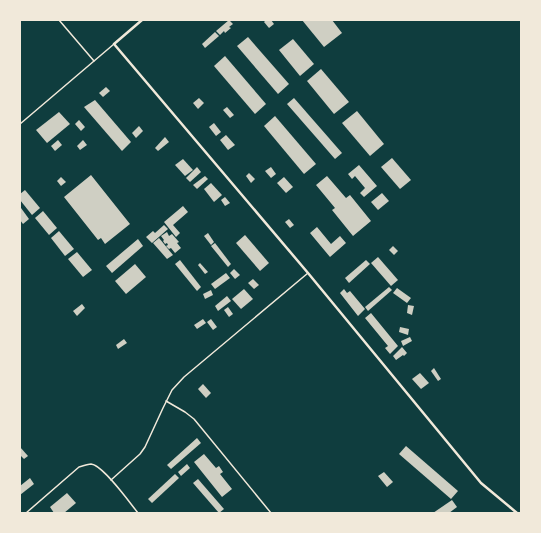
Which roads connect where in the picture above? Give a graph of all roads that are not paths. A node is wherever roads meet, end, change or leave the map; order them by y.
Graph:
1 (59, 20) edge
2 (142, 20) edge
3 (114, 44) junction
4 (94, 61) junction
5 (20, 124) edge
6 (308, 273) junction
7 (166, 401) junction
8 (111, 480) junction
9 (26, 513) edge
10 (138, 513) edge
11 (271, 513) edge
12 (517, 513) edge

1 - 4 lane
2 - 3 street
3 - 4 lane
3 - 6 street
4 - 5 lane
6 - 7 lane
6 - 12 street
7 - 8 lane
7 - 11 lane
8 - 9 lane
8 - 10 lane

